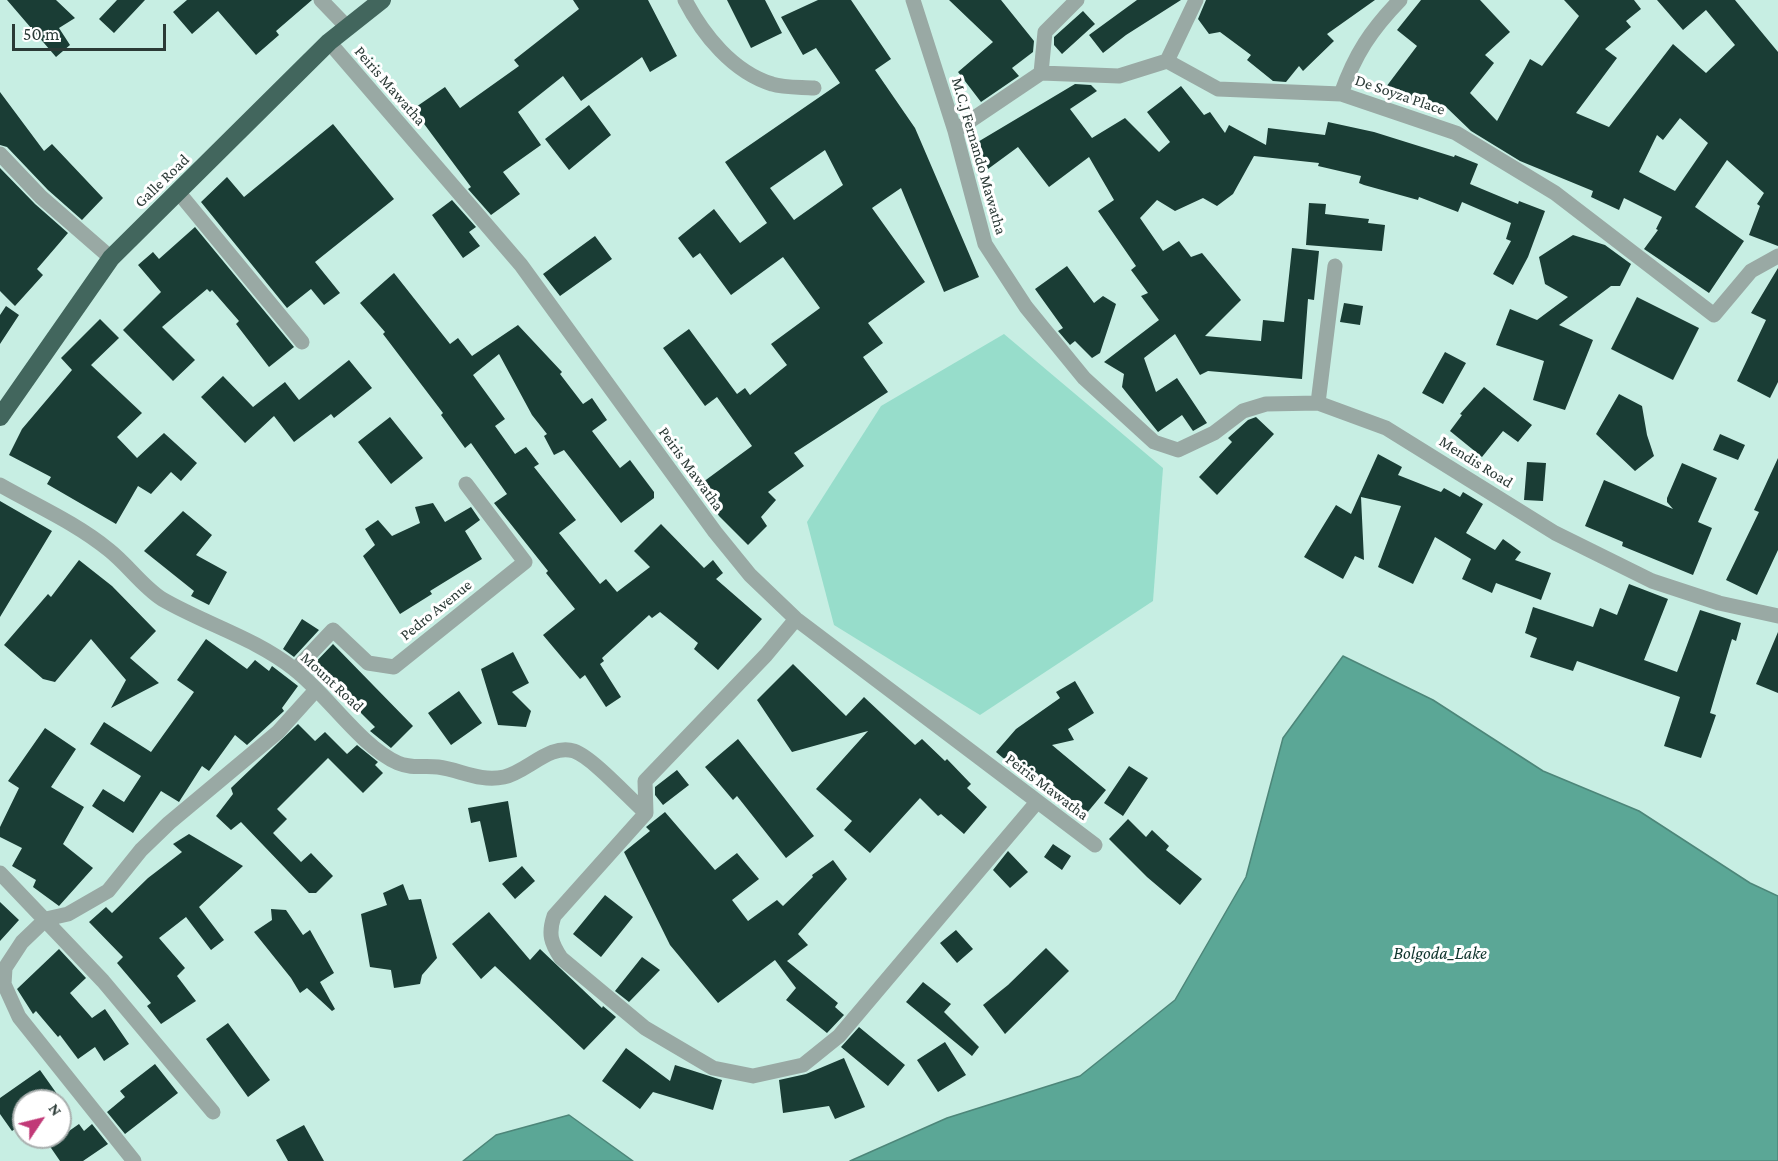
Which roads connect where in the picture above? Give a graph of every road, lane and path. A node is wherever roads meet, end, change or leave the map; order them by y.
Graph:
1 (321, 0) edge
2 (382, 0) edge
3 (685, 0) edge
4 (913, 0) edge
5 (1077, 0) edge
6 (1196, 0) edge
7 (1400, 0) edge
8 (347, 27) junction
9 (328, 42) junction
10 (1167, 62) junction
11 (1041, 73) junction
12 (814, 88) dead end
13 (1341, 94) junction
14 (955, 131) junction
15 (0, 154) edge
16 (178, 193) junction
17 (1778, 256) edge
18 (111, 258) junction
19 (1335, 266) dead end
20 (302, 342) dead end
21 (1318, 403) junction
22 (0, 417) edge
23 (1154, 442) joint
24 (466, 484) dead end
25 (0, 485) edge
26 (1778, 616) edge
27 (796, 619) junction
28 (296, 669) junction
29 (315, 691) junction
30 (1037, 802) junction
31 (646, 813) junction
32 (1095, 845) dead end
33 (0, 873) edge
34 (46, 919) junction
35 (213, 1112) dead end
36 (134, 1161) edge

1 - 8 street
2 - 8 highway, Galle Road
3 - 12 street
4 - 14 street, M.C.J Fernando Mawatha
5 - 11 street
6 - 10 street
7 - 13 street
8 - 9 highway, Galle Road
9 - 16 highway, Galle Road
9 - 27 street, Peiris Mawatha
10 - 11 street
10 - 13 street, De Soyza Place
11 - 14 street
13 - 17 street, De Soyza Place
14 - 23 street, M.C.J Fernando Mawatha
15 - 18 street
16 - 18 highway, Galle Road
16 - 20 street
18 - 22 highway, Galle Road
19 - 21 street
21 - 23 street, Mendis Road
21 - 26 street, Mendis Road
24 - 28 street, Pedro Avenue
25 - 28 street, Mount Road
27 - 30 street, Peiris Mawatha
27 - 31 street
28 - 29 street, Mount Road
29 - 31 street, Mount Road
29 - 34 street
30 - 31 street
30 - 32 street, Peiris Mawatha
33 - 34 street
34 - 35 street
34 - 36 street

